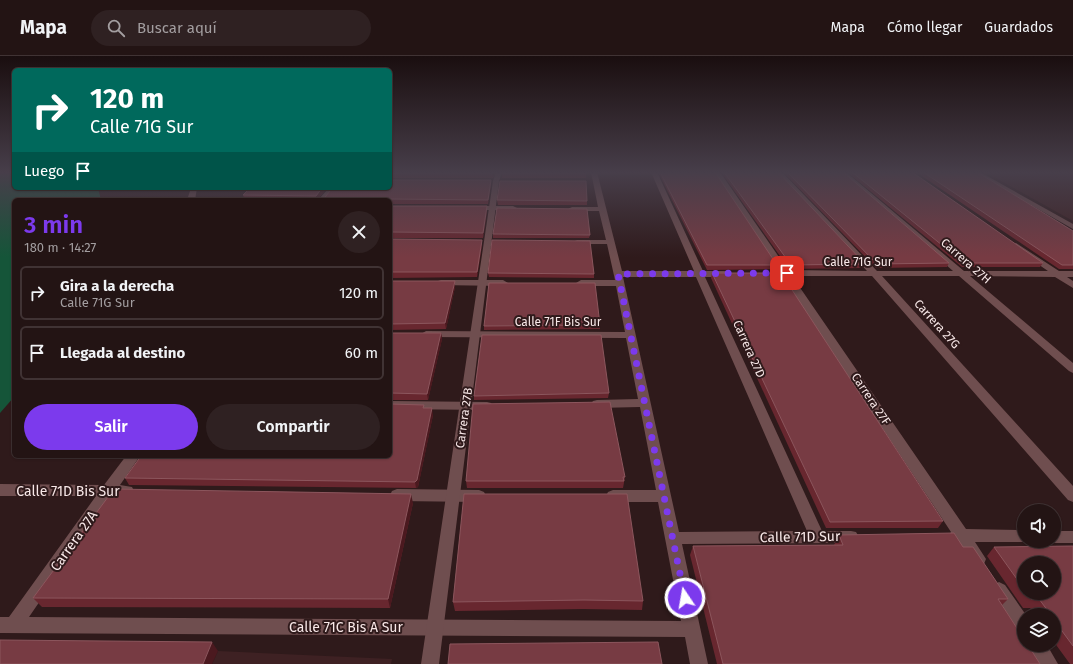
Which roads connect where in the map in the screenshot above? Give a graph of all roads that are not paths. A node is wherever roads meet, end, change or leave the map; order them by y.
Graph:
1 (493, 200) edge
2 (601, 200) edge
3 (667, 200) edge
4 (737, 200) edge
5 (806, 200) edge
6 (877, 200) edge
7 (1025, 200) edge
8 (461, 208) edge
9 (492, 208) junction
10 (524, 208) edge
11 (564, 209) edge
12 (604, 209) junction
13 (1073, 228) edge
14 (1007, 238) edge
15 (572, 242) edge
16 (610, 242) junction
17 (771, 273) edge
18 (787, 273) junction
19 (701, 274) junction
20 (732, 274) edge
21 (875, 274) junction
22 (964, 274) junction
23 (1058, 274) junction
24 (1073, 274) edge
25 (618, 279) junction
26 (428, 282) edge
27 (482, 283) junction
28 (513, 283) edge
29 (573, 283) edge
30 (1073, 285) edge
31 (413, 334) edge
32 (630, 334) junction
33 (475, 335) junction
34 (1073, 369) edge
35 (645, 403) junction
36 (583, 404) edge
37 (392, 405) edge
38 (465, 406) junction
39 (497, 406) edge
40 (132, 458) edge
41 (0, 490) edge
42 (109, 491) junction
43 (140, 491) edge
44 (383, 495) edge
45 (453, 496) junction
46 (492, 496) edge
47 (601, 496) edge
48 (663, 496) junction
49 (1073, 496) edge
50 (946, 535) edge
51 (962, 535) junction
52 (1017, 536) edge
53 (866, 537) edge
54 (1061, 537) edge
55 (1073, 537) edge
56 (672, 538) junction
57 (818, 538) junction
58 (984, 568) edge
59 (993, 581) edge
60 (1017, 617) edge
61 (7, 625) edge
62 (435, 628) junction
63 (692, 629) junction
64 (1041, 652) edge
65 (430, 664) edge
66 (699, 664) edge
67 (1049, 664) edge

1 - 9 street, Carrera 27B
2 - 12 street
3 - 19 street, Carrera 27D
4 - 18 street, Carrera 27F
5 - 21 street, Carrera 27G
6 - 22 street, Carrera 27H
7 - 13 street
8 - 9 street
9 - 10 street
9 - 27 street, Carrera 27B
11 - 12 street
12 - 16 street
14 - 23 street
15 - 16 street
16 - 25 street
17 - 18 street, Calle 71G Sur
18 - 21 street, Calle 71G Sur
18 - 51 street, Carrera 27F
19 - 20 street
19 - 25 street
19 - 57 street, Carrera 27D
21 - 22 street, Calle 71G Sur
21 - 49 street, Carrera 27G
22 - 23 street, Calle 71G Sur
22 - 34 street, Carrera 27H
23 - 24 street, Calle 71G Sur
23 - 30 street
25 - 29 street
25 - 32 street
26 - 27 street
27 - 28 street
27 - 33 street, Carrera 27B
31 - 33 street, Calle 71F Bis Sur
32 - 33 street, Calle 71F Bis Sur
32 - 35 street
33 - 38 street, Carrera 27B
35 - 36 street
35 - 48 street
37 - 38 street
38 - 39 street
38 - 45 street, Carrera 27B
40 - 42 street, Carrera 27A
41 - 42 street, Calle 71D Bis Sur
42 - 43 street, Calle 71D Bis Sur
42 - 61 street, Carrera 27A
44 - 45 street
45 - 46 street
45 - 62 street, Carrera 27B
47 - 48 street
48 - 56 street
50 - 51 street
51 - 52 street
51 - 58 street, Carrera 27F
53 - 57 street, Calle 71D Sur
54 - 55 street
56 - 57 street, Calle 71D Sur
56 - 63 street
59 - 60 street
61 - 62 street, Calle 71C Bis A Sur
62 - 63 street, Calle 71C Bis A Sur
62 - 65 street, Carrera 27B
63 - 66 street
64 - 67 street

